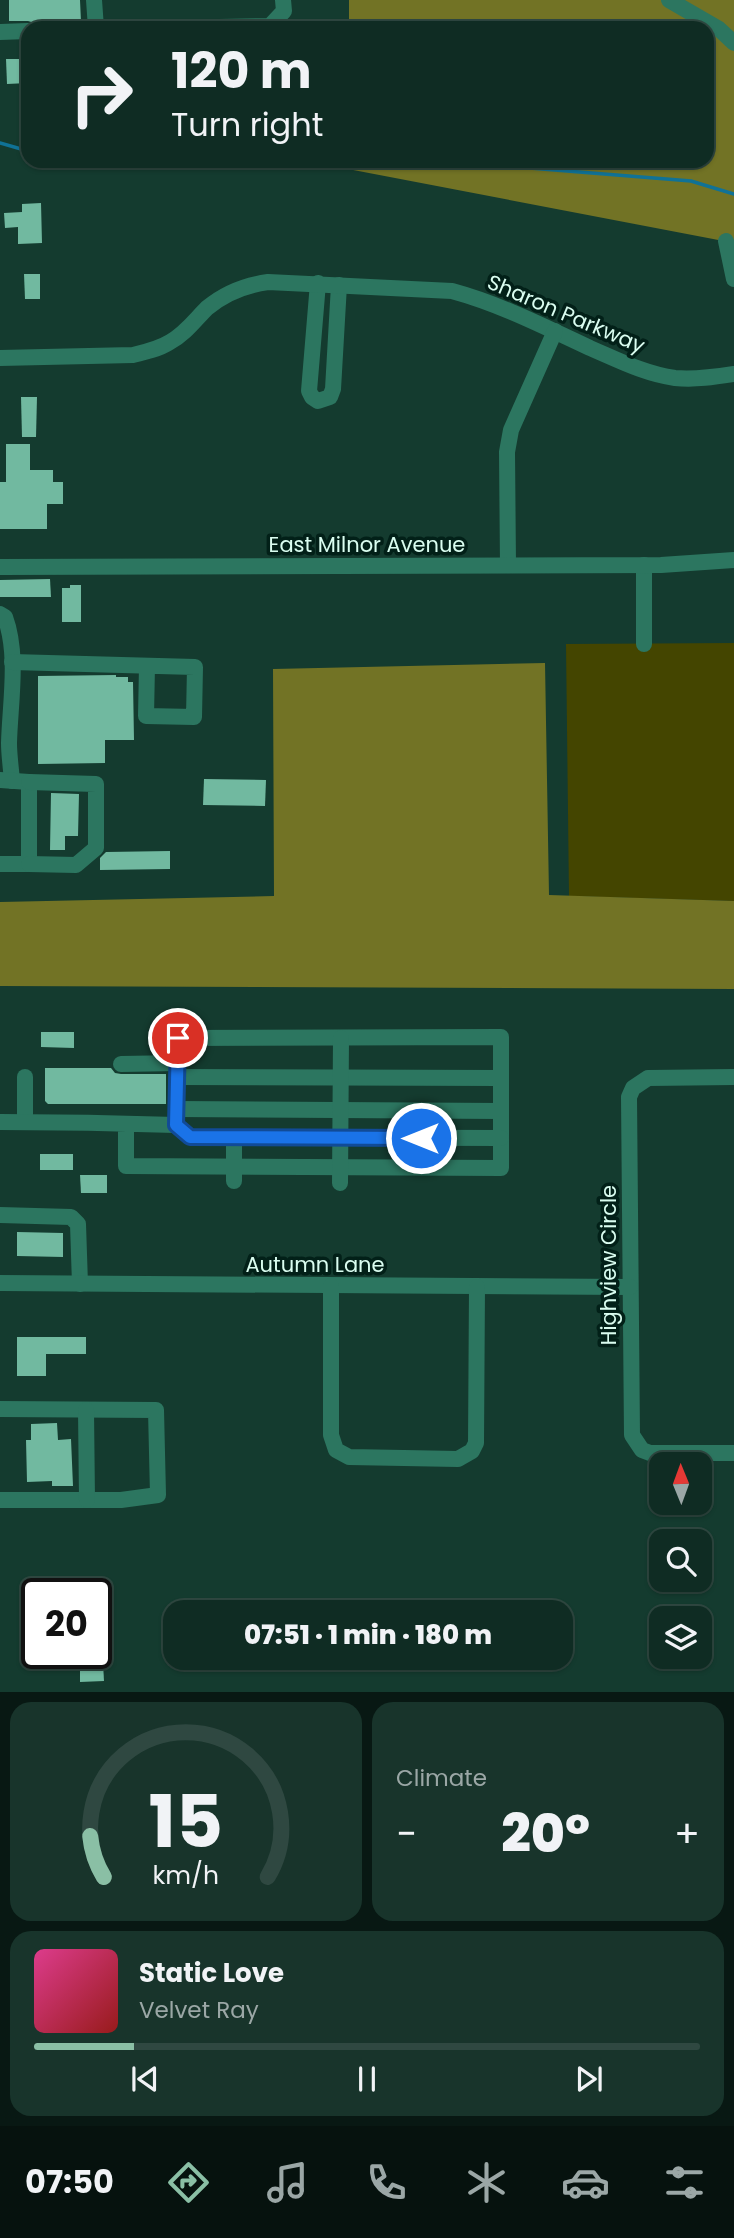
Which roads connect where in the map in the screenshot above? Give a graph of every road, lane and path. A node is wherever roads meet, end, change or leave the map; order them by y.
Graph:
1 (94, 0) edge
2 (284, 0) edge
3 (669, 0) edge
4 (96, 21) edge
5 (275, 21) edge
6 (705, 21) edge
7 (714, 26) edge
8 (21, 31) edge
9 (0, 32) edge
10 (734, 43) edge
11 (726, 240) dead end
12 (734, 279) edge
13 (318, 283) junction
14 (339, 285) junction
15 (555, 331) junction
16 (0, 358) edge
17 (734, 374) edge
18 (734, 560) edge
19 (508, 565) junction
20 (644, 565) junction
21 (0, 567) edge
22 (0, 614) edge
23 (644, 644) dead end
24 (12, 662) junction
25 (147, 666) dead end
26 (5, 745) edge
27 (6, 780) edge
28 (29, 782) junction
29 (0, 864) edge
30 (29, 864) junction
31 (341, 1038) junction
32 (121, 1064) dead end
33 (177, 1070) junction
34 (25, 1077) dead end
35 (734, 1077) edge
36 (341, 1078) junction
37 (501, 1078) junction
38 (340, 1110) junction
39 (501, 1111) junction
40 (176, 1117) junction
41 (0, 1122) edge
42 (25, 1122) junction
43 (126, 1124) junction
44 (234, 1137) junction
45 (340, 1138) junction
46 (501, 1138) junction
47 (234, 1174) junction
48 (340, 1175) junction
49 (0, 1215) edge
50 (0, 1283) edge
51 (80, 1284) junction
52 (331, 1286) junction
53 (477, 1287) junction
54 (631, 1287) junction
55 (0, 1409) edge
56 (86, 1410) junction
57 (734, 1453) edge
58 (0, 1500) edge
59 (87, 1500) junction

1 - 4 street
2 - 5 street
3 - 6 street
7 - 10 street
8 - 9 street
11 - 12 street
13 - 14 street, Sharon Parkway
13 - 14 street
13 - 16 street, Sharon Parkway
14 - 15 street, Sharon Parkway
15 - 17 street, Sharon Parkway
15 - 19 street
18 - 20 street, East Milnor Avenue
19 - 20 street, East Milnor Avenue
19 - 21 street, East Milnor Avenue
20 - 23 street
22 - 24 street
24 - 25 street
24 - 26 street
26 - 27 street
27 - 28 street
28 - 30 street
28 - 30 street
29 - 30 street
31 - 33 street
31 - 36 street
31 - 37 street
32 - 33 street
33 - 36 street
33 - 40 street
34 - 42 street
35 - 54 street, Highview Circle
36 - 37 street
36 - 38 street
37 - 39 street
38 - 39 street
38 - 40 street
38 - 45 street
39 - 46 street
40 - 43 street
40 - 44 street
41 - 42 street
42 - 43 street
43 - 47 street
44 - 45 street
44 - 47 street
45 - 46 street
45 - 48 street
46 - 48 street
47 - 48 street
49 - 51 street
50 - 51 street, Autumn Lane
51 - 52 street, Autumn Lane
52 - 53 street, Autumn Lane
52 - 53 street
53 - 54 street, Autumn Lane
54 - 57 street, Highview Circle
55 - 56 street
56 - 59 street
56 - 59 street
58 - 59 street

